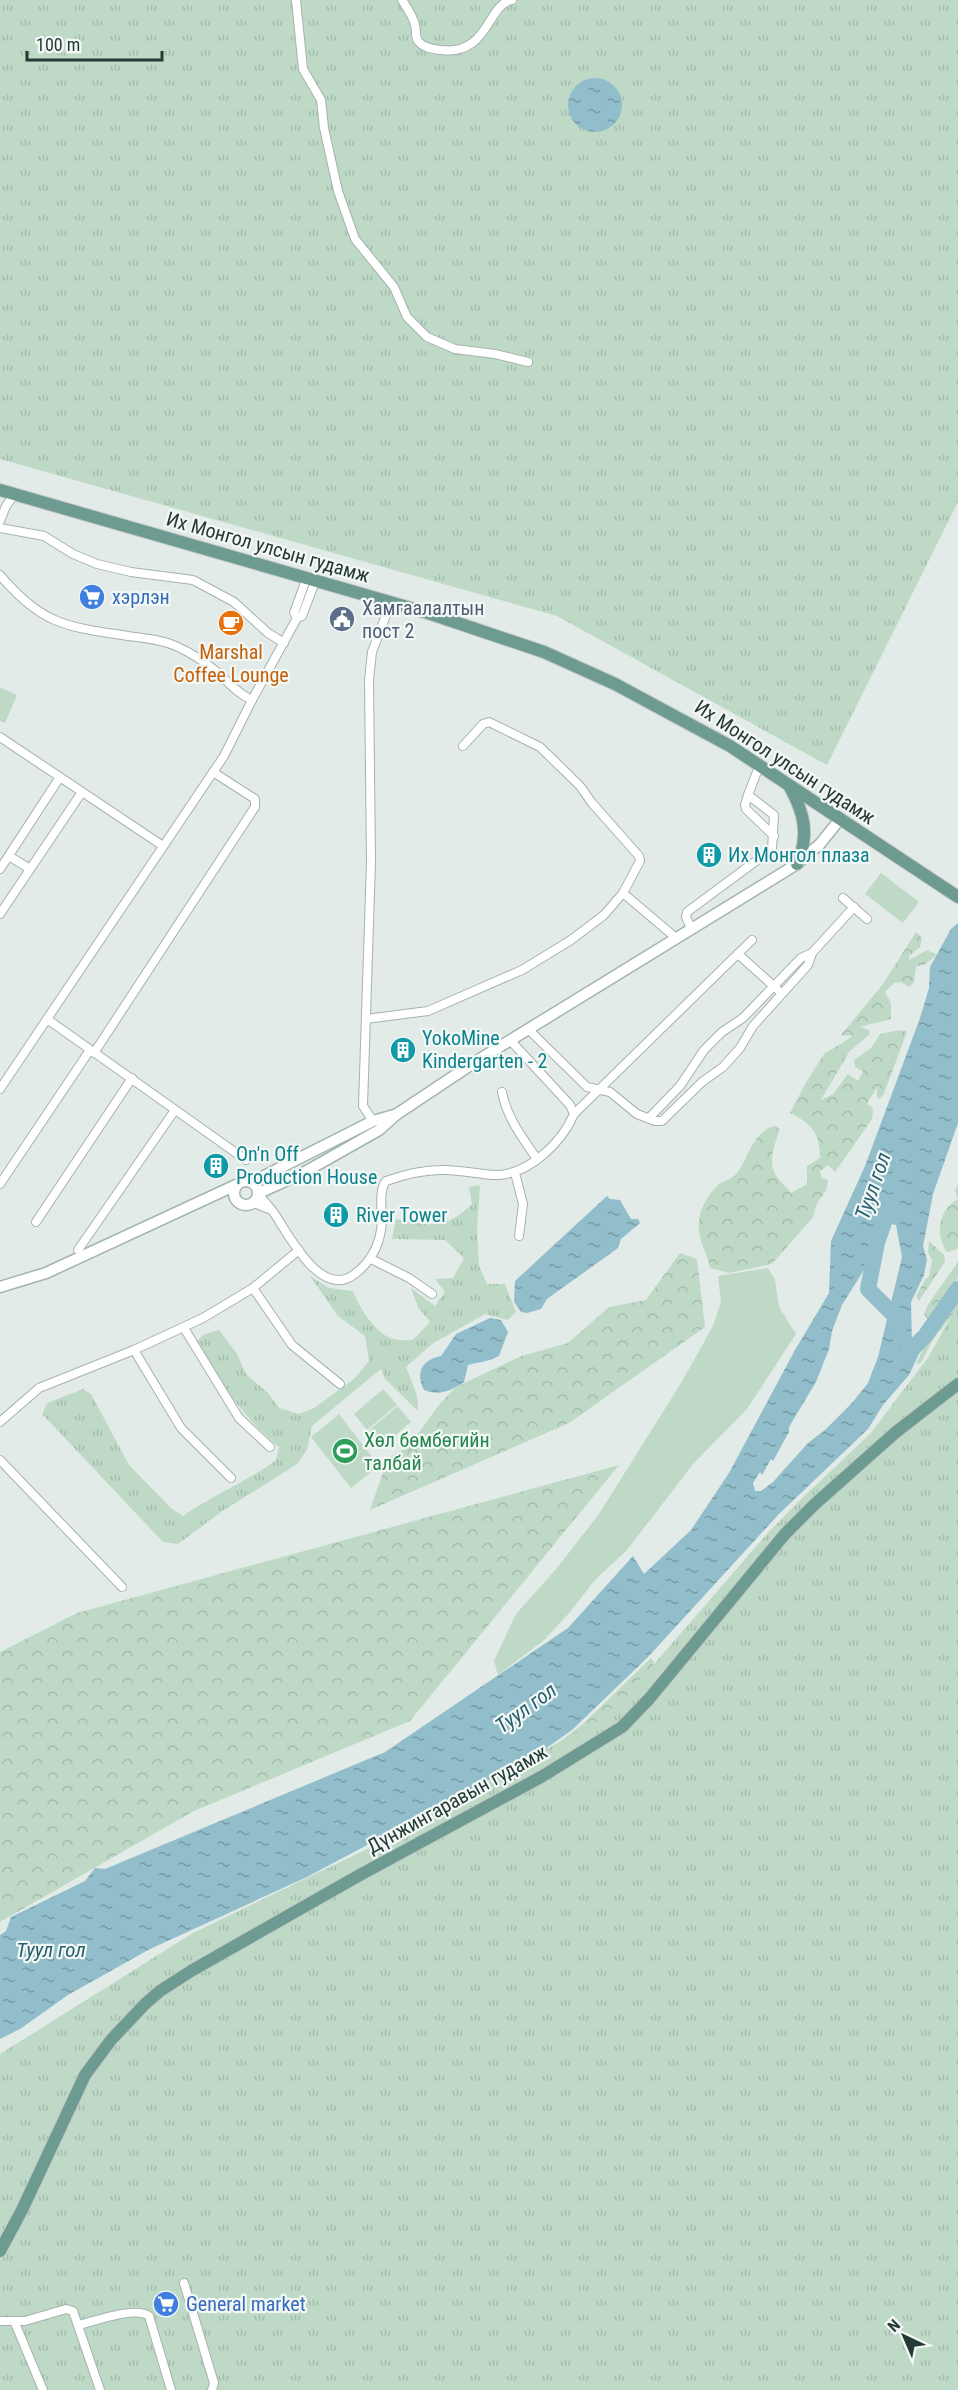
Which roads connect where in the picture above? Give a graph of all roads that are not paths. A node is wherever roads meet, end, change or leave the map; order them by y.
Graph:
1 (296, 0) edge
2 (402, 0) edge
3 (512, 0) edge
4 (528, 362) dead end
5 (0, 490) edge
6 (15, 494) junction
7 (0, 521) edge
8 (0, 528) edge
9 (0, 575) edge
10 (311, 581) junction
11 (391, 602) junction
12 (284, 643) junction
13 (252, 700) junction
14 (0, 737) edge
15 (463, 746) dead end
16 (760, 764) junction
17 (213, 772) junction
18 (60, 777) junction
19 (788, 783) junction
20 (82, 792) junction
21 (748, 795) junction
22 (840, 819) junction
23 (774, 836) junction
24 (163, 846) junction
25 (9, 856) junction
26 (797, 864) junction
27 (0, 869) edge
28 (30, 870) junction
29 (623, 893) junction
30 (958, 897) edge
31 (843, 898) dead end
32 (854, 907) junction
33 (0, 914) edge
34 (867, 919) dead end
35 (691, 928) junction
36 (676, 938) junction
37 (752, 940) dead end
38 (812, 953) junction
39 (738, 954) junction
40 (774, 986) junction
41 (783, 994) junction
42 (47, 1019) junction
43 (366, 1019) junction
44 (528, 1029) junction
45 (510, 1040) junction
46 (92, 1052) junction
47 (132, 1078) junction
48 (0, 1089) edge
49 (599, 1089) junction
50 (502, 1092) dead end
51 (175, 1110) junction
52 (397, 1114) junction
53 (574, 1114) junction
54 (649, 1118) junction
55 (373, 1121) junction
56 (537, 1159) junction
57 (246, 1160) dead end
58 (515, 1173) junction
59 (252, 1182) junction
60 (0, 1184) edge
61 (236, 1185) junction
62 (207, 1197) junction
63 (257, 1197) junction
64 (235, 1199) junction
65 (36, 1222) dead end
66 (519, 1236) dead end
67 (78, 1250) dead end
68 (299, 1250) junction
69 (371, 1259) junction
70 (0, 1287) edge
71 (253, 1288) junction
72 (432, 1294) dead end
73 (184, 1328) junction
74 (134, 1350) junction
75 (340, 1384) dead end
76 (958, 1384) edge
77 (0, 1422) edge
78 (270, 1447) dead end
79 (0, 1459) edge
80 (231, 1478) dead end
81 (122, 1587) dead end
82 (0, 2251) edge
83 (184, 2283) dead end
84 (0, 2321) edge
85 (15, 2323) junction
86 (79, 2325) junction
87 (43, 2390) edge
88 (100, 2390) edge
89 (171, 2390) edge
90 (212, 2390) edge

1 - 4 street
2 - 3 street
5 - 6 main road, Их Монгол улсын гудамж
6 - 7 street
6 - 10 main road, Их Монгол улсын гудамж
8 - 12 street
9 - 13 street
10 - 11 main road, Их Монгол улсын гудамж
10 - 12 street
11 - 16 main road, Их Монгол улсын гудамж
11 - 43 street
12 - 13 street
13 - 17 street
14 - 18 street
15 - 29 street
16 - 19 main road, Их Монгол улсын гудамж
16 - 21 street
17 - 24 street
17 - 46 street
18 - 20 street
18 - 25 street
19 - 22 main road, Их Монгол улсын гудамж
19 - 26 main road
20 - 24 street
20 - 28 street
21 - 23 street
21 - 23 street
22 - 26 street
22 - 30 main road, Их Монгол улсын гудамж
23 - 35 street
24 - 42 street
25 - 27 street
25 - 28 street
26 - 35 street
28 - 33 street
29 - 36 street
29 - 43 street
31 - 32 street
32 - 34 street
32 - 38 street
35 - 36 street
36 - 44 street
37 - 39 street
38 - 40 street
38 - 41 street
39 - 40 street
39 - 49 street
40 - 41 street
40 - 54 street
41 - 54 street
42 - 46 street
42 - 48 street
43 - 55 street
44 - 45 street
44 - 49 street
45 - 52 street
45 - 53 street
46 - 47 street
46 - 60 street
47 - 51 street
47 - 65 street
49 - 53 street
49 - 54 street
50 - 56 street
51 - 57 street
51 - 67 street
52 - 55 street
52 - 63 street
53 - 56 street
55 - 59 street
56 - 58 street
58 - 66 street
58 - 69 street
59 - 61 street
59 - 63 street
61 - 62 street
61 - 64 street
62 - 64 street
62 - 70 street
63 - 64 street
63 - 68 street
68 - 69 street
68 - 71 street
69 - 72 street
71 - 73 street
71 - 75 street
73 - 74 street
73 - 78 street
74 - 77 street
74 - 80 street
76 - 82 main road, Дүнжингаравын гудамж
79 - 81 street
83 - 90 street
84 - 85 street
85 - 86 street
85 - 87 street
86 - 88 street
86 - 89 street

